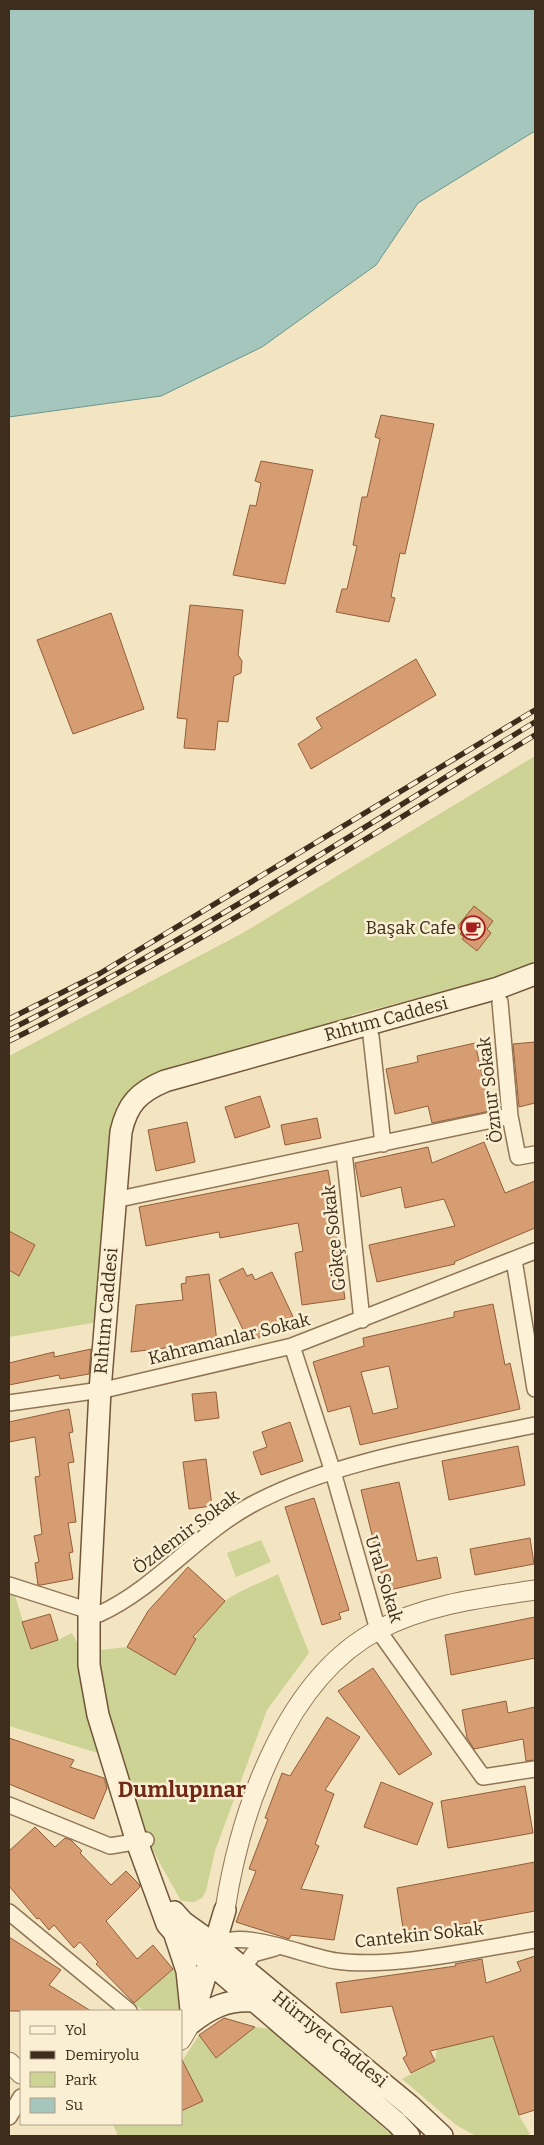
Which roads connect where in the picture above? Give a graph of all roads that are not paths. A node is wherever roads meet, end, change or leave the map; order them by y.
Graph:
1 (535, 974) edge
2 (535, 988) edge
3 (500, 1002) junction
4 (371, 1036) junction
5 (510, 1116) junction
6 (383, 1144) junction
7 (344, 1152) junction
8 (535, 1154) edge
9 (124, 1198) junction
10 (535, 1251) edge
11 (514, 1260) junction
12 (362, 1320) junction
13 (292, 1346) junction
14 (535, 1389) edge
15 (104, 1390) junction
16 (9, 1403) edge
17 (535, 1425) edge
18 (333, 1472) junction
19 (9, 1585) edge
20 (535, 1590) edge
21 (94, 1612) junction
22 (378, 1630) junction
23 (535, 1769) edge
24 (9, 1805) edge
25 (142, 1841) junction
26 (225, 1910) junction
27 (9, 1912) edge
28 (176, 1921) junction
29 (535, 1940) edge
30 (278, 1947) junction
31 (219, 1950) junction
32 (248, 1972) junction
33 (253, 2001) junction
34 (128, 2010) edge
35 (186, 2032) edge
36 (9, 2062) edge
37 (20, 2073) edge
38 (20, 2100) edge
39 (9, 2117) edge
40 (408, 2136) edge
41 (442, 2136) edge

1 - 15 main road, Rıhtım Caddesi
2 - 3 main road, Rıhtım Caddesi
3 - 4 main road, Rıhtım Caddesi
3 - 5 street, Öznur Sokak
4 - 6 street
4 - 9 main road, Rıhtım Caddesi
5 - 6 street
5 - 8 street, Öznur Sokak
6 - 7 street
7 - 9 street
7 - 12 street, Gökçe Sokak
9 - 15 main road, Rıhtım Caddesi
10 - 11 street, Kahramanlar Sokak
11 - 12 street, Kahramanlar Sokak
11 - 14 street
12 - 13 street, Kahramanlar Sokak
13 - 15 street, Kahramanlar Sokak
13 - 18 street, Ural Sokak
15 - 16 street, Kahramanlar Sokak
15 - 21 main road, Rıhtım Caddesi
17 - 18 street, Özdemir Sokak
18 - 21 street, Özdemir Sokak
18 - 22 street, Ural Sokak
19 - 21 street
20 - 22 street
21 - 25 main road, Rıhtım Caddesi
22 - 23 street, Ural Sokak
22 - 26 street
24 - 25 street
25 - 28 main road, Rıhtım Caddesi
26 - 28 main road
26 - 31 main road
27 - 34 street
28 - 31 main road
28 - 35 main road, Rıhtım Caddesi
29 - 30 street, Cantekin Sokak
30 - 31 street, Cantekin Sokak
30 - 32 street
31 - 32 main road, Hürriyet Caddesi
31 - 33 main road, Hürriyet Caddesi
31 - 35 main road
32 - 41 main road, Hürriyet Caddesi
33 - 35 main road
33 - 40 main road, Hürriyet Caddesi
36 - 37 street
38 - 39 street

